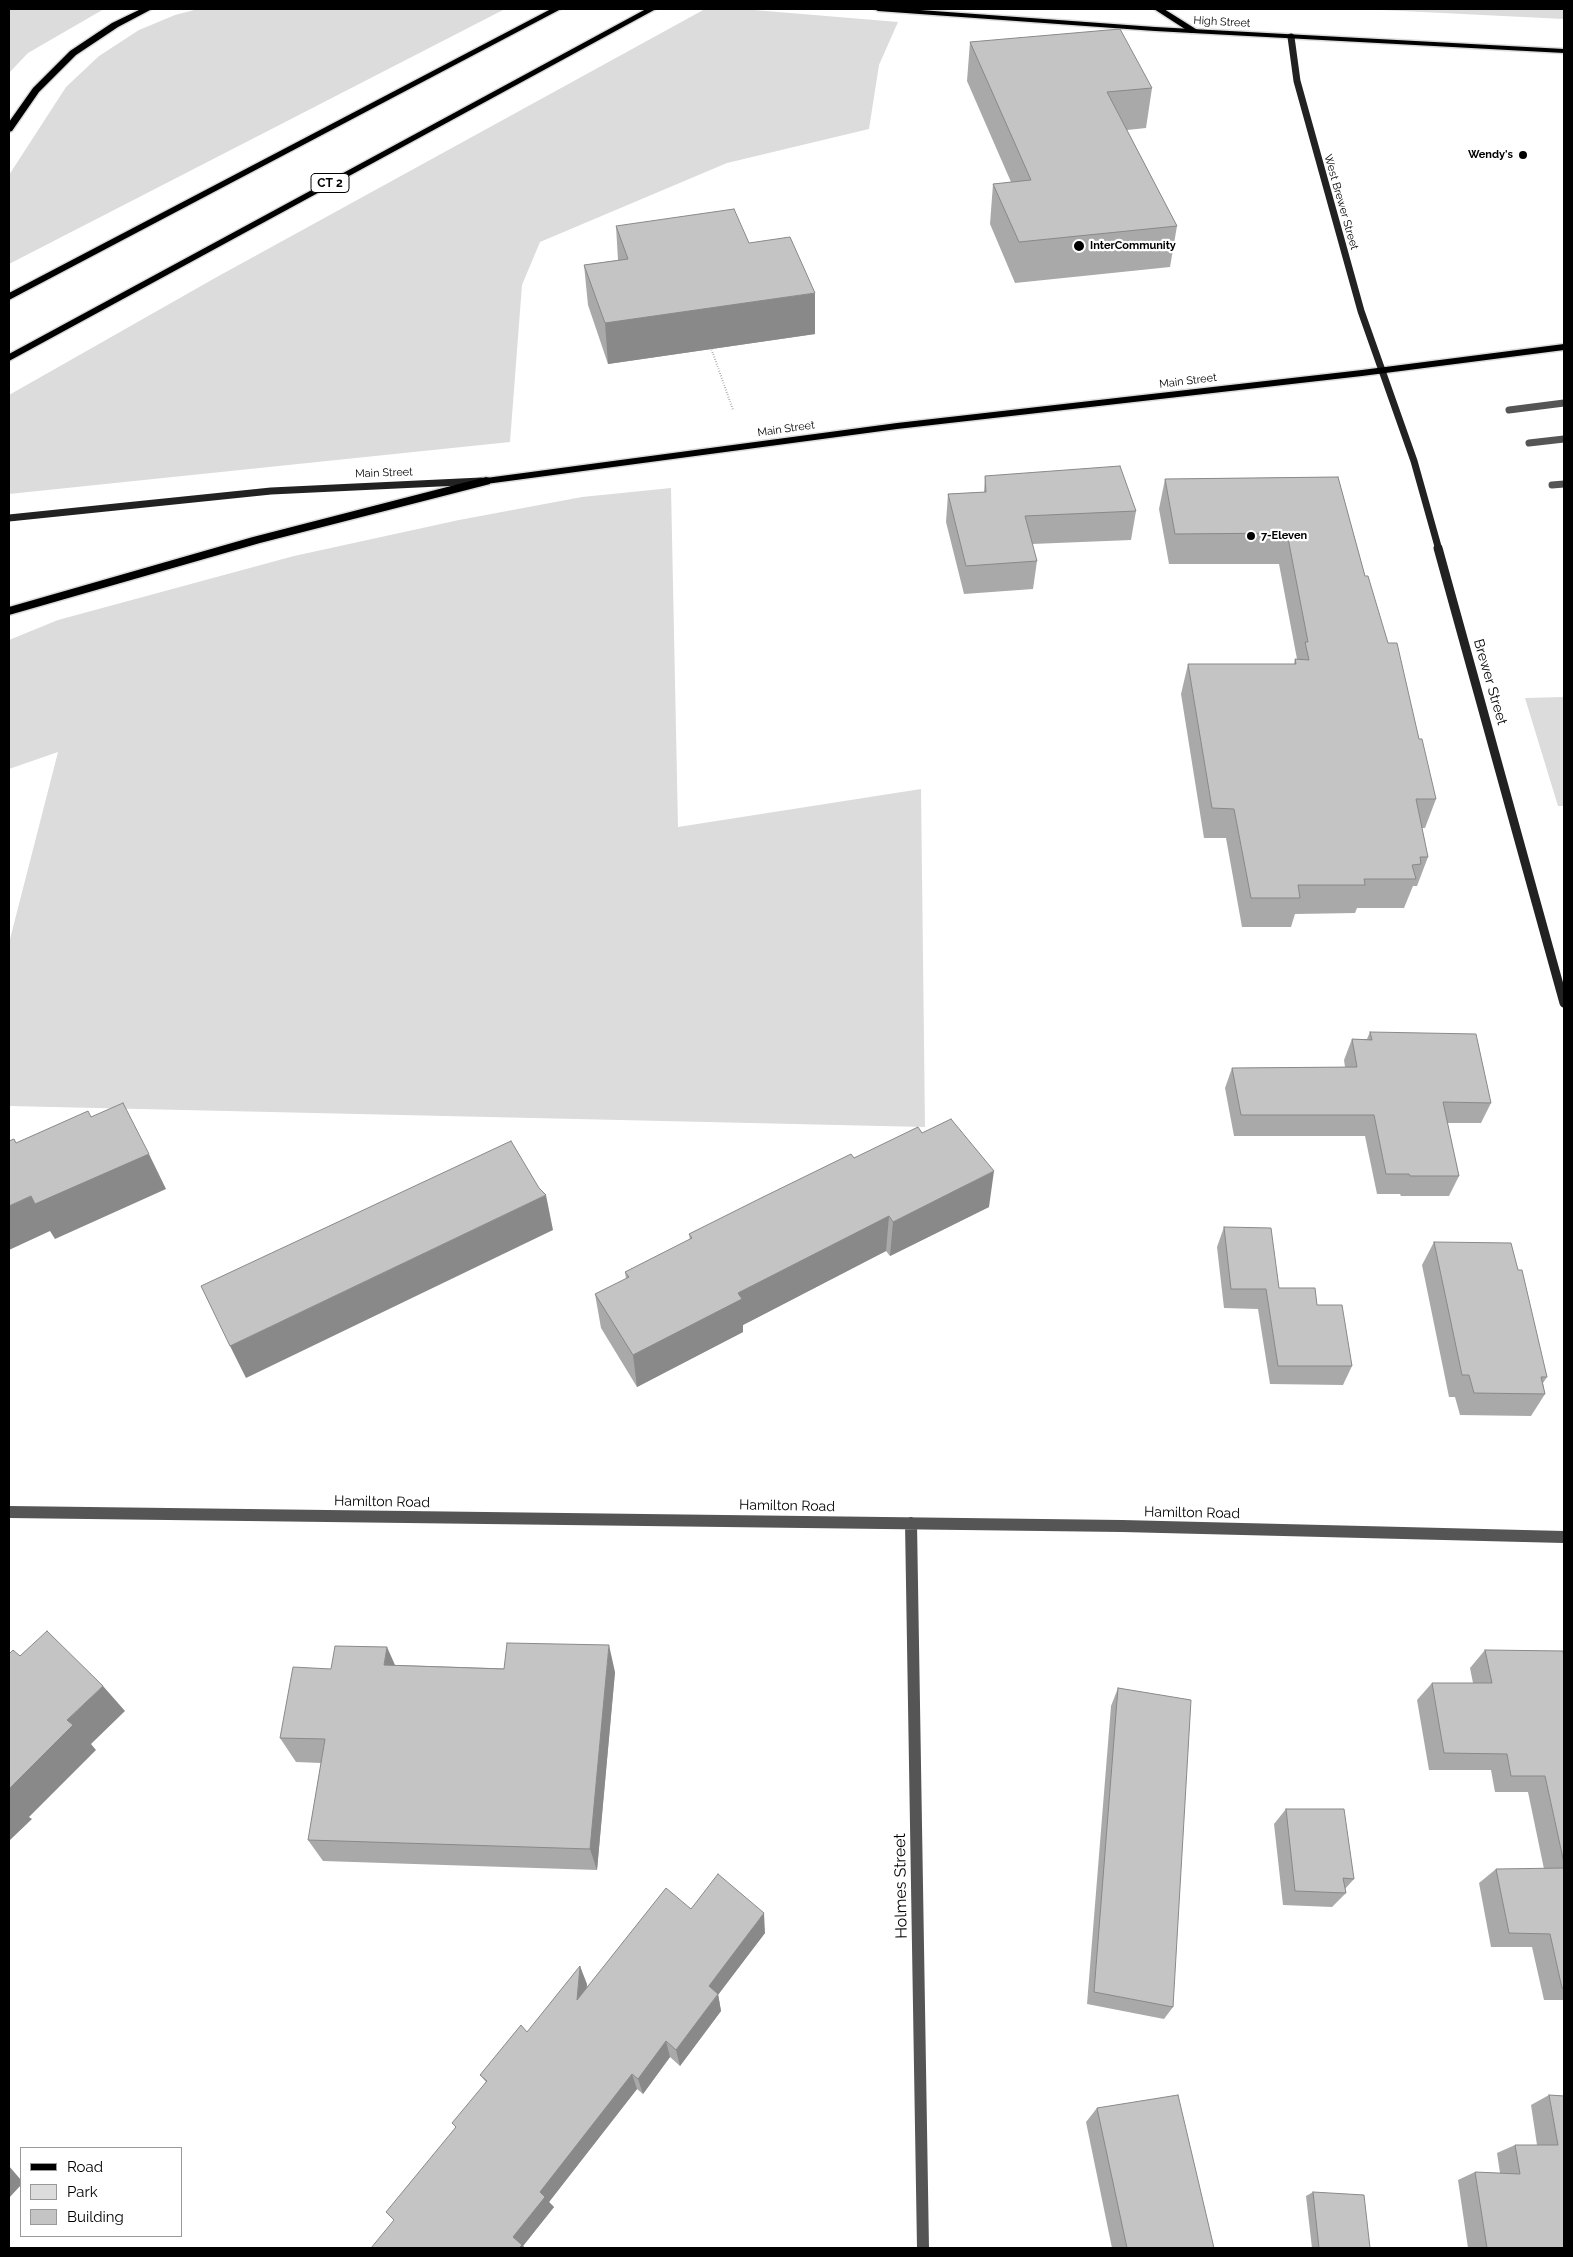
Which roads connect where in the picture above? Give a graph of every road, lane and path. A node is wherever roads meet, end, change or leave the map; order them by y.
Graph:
1 (146, 9) edge
2 (557, 9) edge
3 (652, 9) edge
4 (878, 9) edge
5 (1158, 9) edge
6 (1194, 32) junction
7 (1291, 37) junction
8 (1564, 51) edge
9 (9, 129) edge
10 (9, 297) edge
11 (710, 344) edge
12 (1564, 347) edge
13 (9, 358) edge
14 (1381, 370) junction
15 (1564, 403) edge
16 (733, 410) dead end
17 (1509, 410) dead end
18 (1564, 439) edge
19 (1529, 443) dead end
20 (486, 481) junction
21 (1564, 484) edge
22 (1552, 485) dead end
23 (9, 518) edge
24 (9, 611) edge
25 (1564, 1003) edge
26 (9, 1512) edge
27 (911, 1523) junction
28 (1564, 1537) edge
29 (923, 2248) edge

1 - 9 highway
2 - 10 highway
3 - 13 highway, CT 2
4 - 6 main road, High Street
5 - 6 highway
6 - 7 main road, High Street
7 - 8 main road, High Street
7 - 14 main road, West Brewer Street
11 - 16 path
12 - 14 main road, Main Street
14 - 20 main road, Main Street
14 - 25 main road, Brewer Street
15 - 17 street
18 - 19 street
20 - 23 main road, Main Street
20 - 24 highway
21 - 22 street
26 - 27 street, Hamilton Road
27 - 28 street, Hamilton Road
27 - 29 street, Holmes Street

